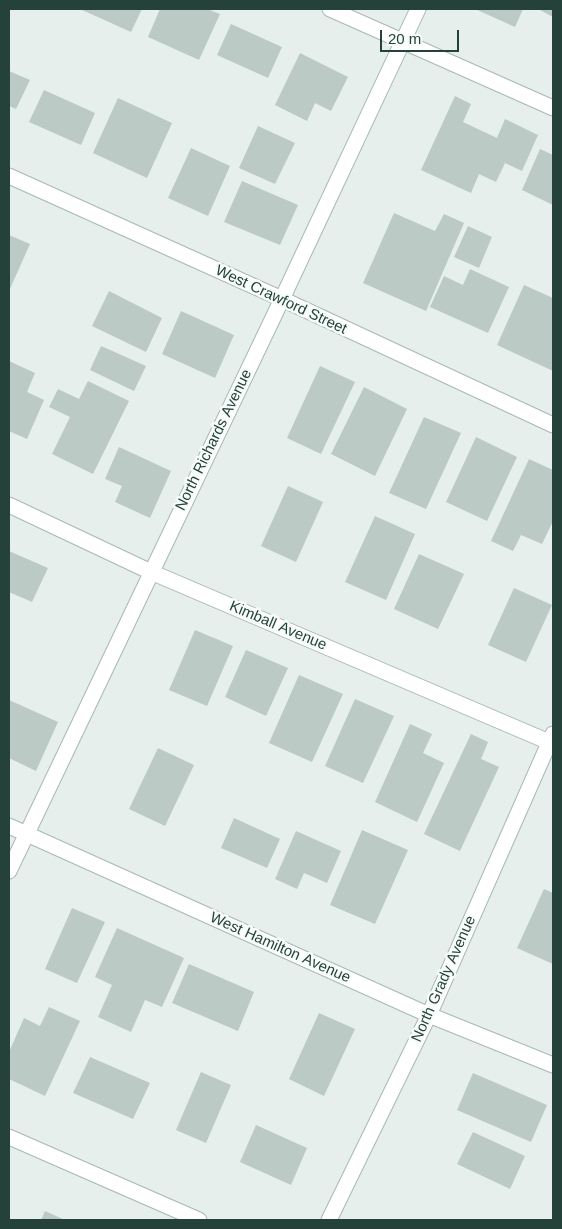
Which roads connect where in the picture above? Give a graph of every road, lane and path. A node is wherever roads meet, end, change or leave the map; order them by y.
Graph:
1 (330, 9) edge
2 (418, 9) edge
3 (403, 42) junction
4 (553, 108) edge
5 (9, 176) edge
6 (282, 299) junction
7 (553, 425) edge
8 (9, 505) edge
9 (151, 572) junction
10 (551, 738) edge
11 (9, 826) edge
12 (26, 834) junction
13 (9, 871) edge
14 (429, 1015) junction
15 (553, 1065) edge
16 (9, 1137) edge
17 (199, 1220) edge
18 (329, 1220) edge

1 - 3 street
2 - 3 street, North Richards Avenue
3 - 4 street
3 - 6 street, North Richards Avenue
5 - 6 street, West Crawford Street
6 - 7 street, West Crawford Street
6 - 9 street, North Richards Avenue
8 - 9 street, Kimball Avenue
9 - 10 street, Kimball Avenue
9 - 12 street, North Richards Avenue
10 - 14 street, North Grady Avenue
11 - 12 street, West Hamilton Avenue
12 - 13 street, North Richards Avenue
12 - 14 street, West Hamilton Avenue
14 - 15 street, West Hamilton Avenue
14 - 18 street, North Grady Avenue
16 - 17 street

